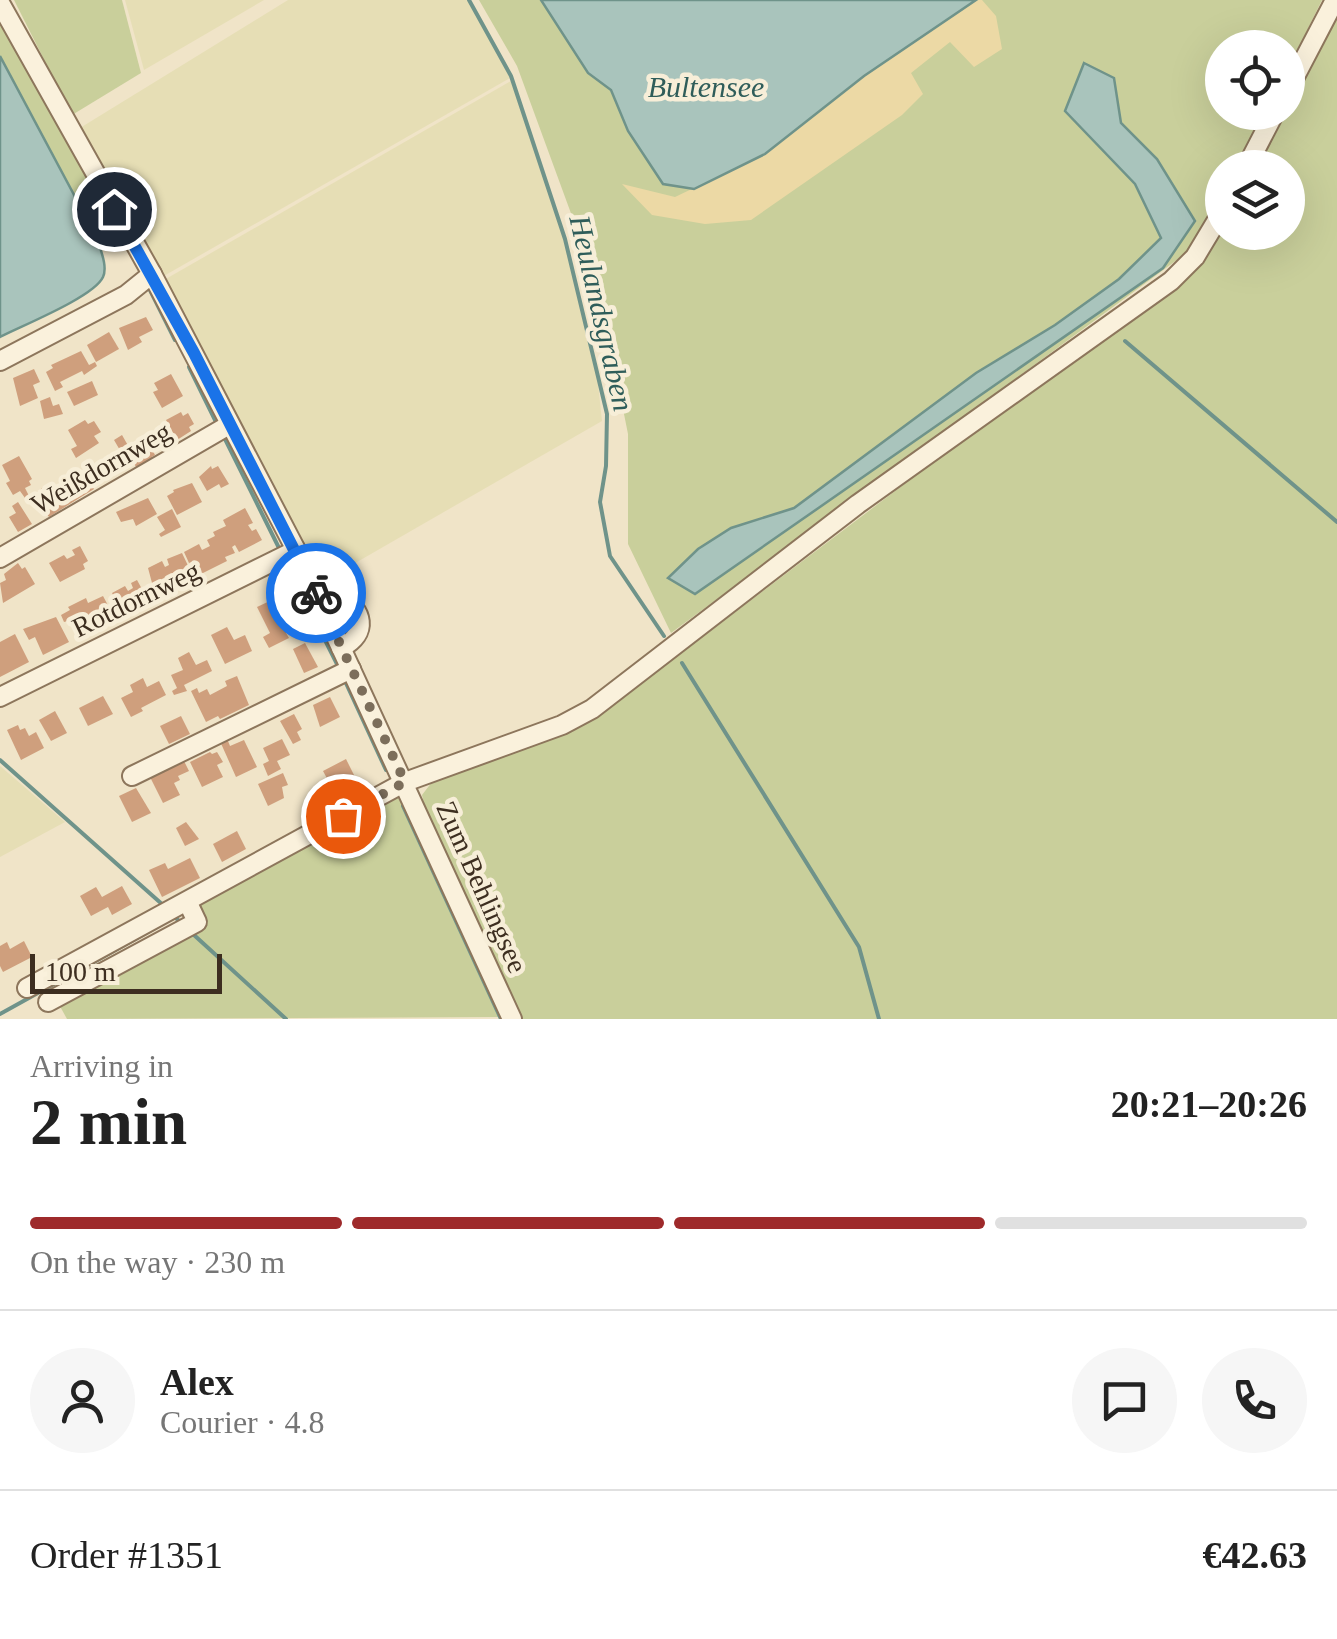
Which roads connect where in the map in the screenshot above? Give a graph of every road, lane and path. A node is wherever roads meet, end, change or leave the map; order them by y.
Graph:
1 (1335, 0) edge
2 (0, 3) edge
3 (1305, 57) edge
4 (1205, 240) edge
5 (152, 274) junction
6 (0, 361) edge
7 (229, 425) junction
8 (296, 550) junction
9 (0, 558) edge
10 (316, 594) junction
11 (341, 648) junction
12 (350, 669) junction
13 (0, 697) edge
14 (132, 776) dead end
15 (405, 782) junction
16 (188, 903) junction
17 (26, 988) dead end
18 (48, 1002) dead end
19 (512, 1019) edge

1 - 3 street
2 - 5 street, Zum Behlingsee
4 - 15 street
5 - 6 street
5 - 7 street, Zum Behlingsee
7 - 8 street, Zum Behlingsee
7 - 9 street, Weißdornweg
8 - 10 street, Zum Behlingsee
8 - 13 street, Rotdornweg
10 - 11 street, Zum Behlingsee
10 - 11 street
11 - 12 street, Zum Behlingsee
12 - 14 street
12 - 15 street, Zum Behlingsee
15 - 16 street
15 - 19 street, Zum Behlingsee
16 - 17 street
16 - 18 street

